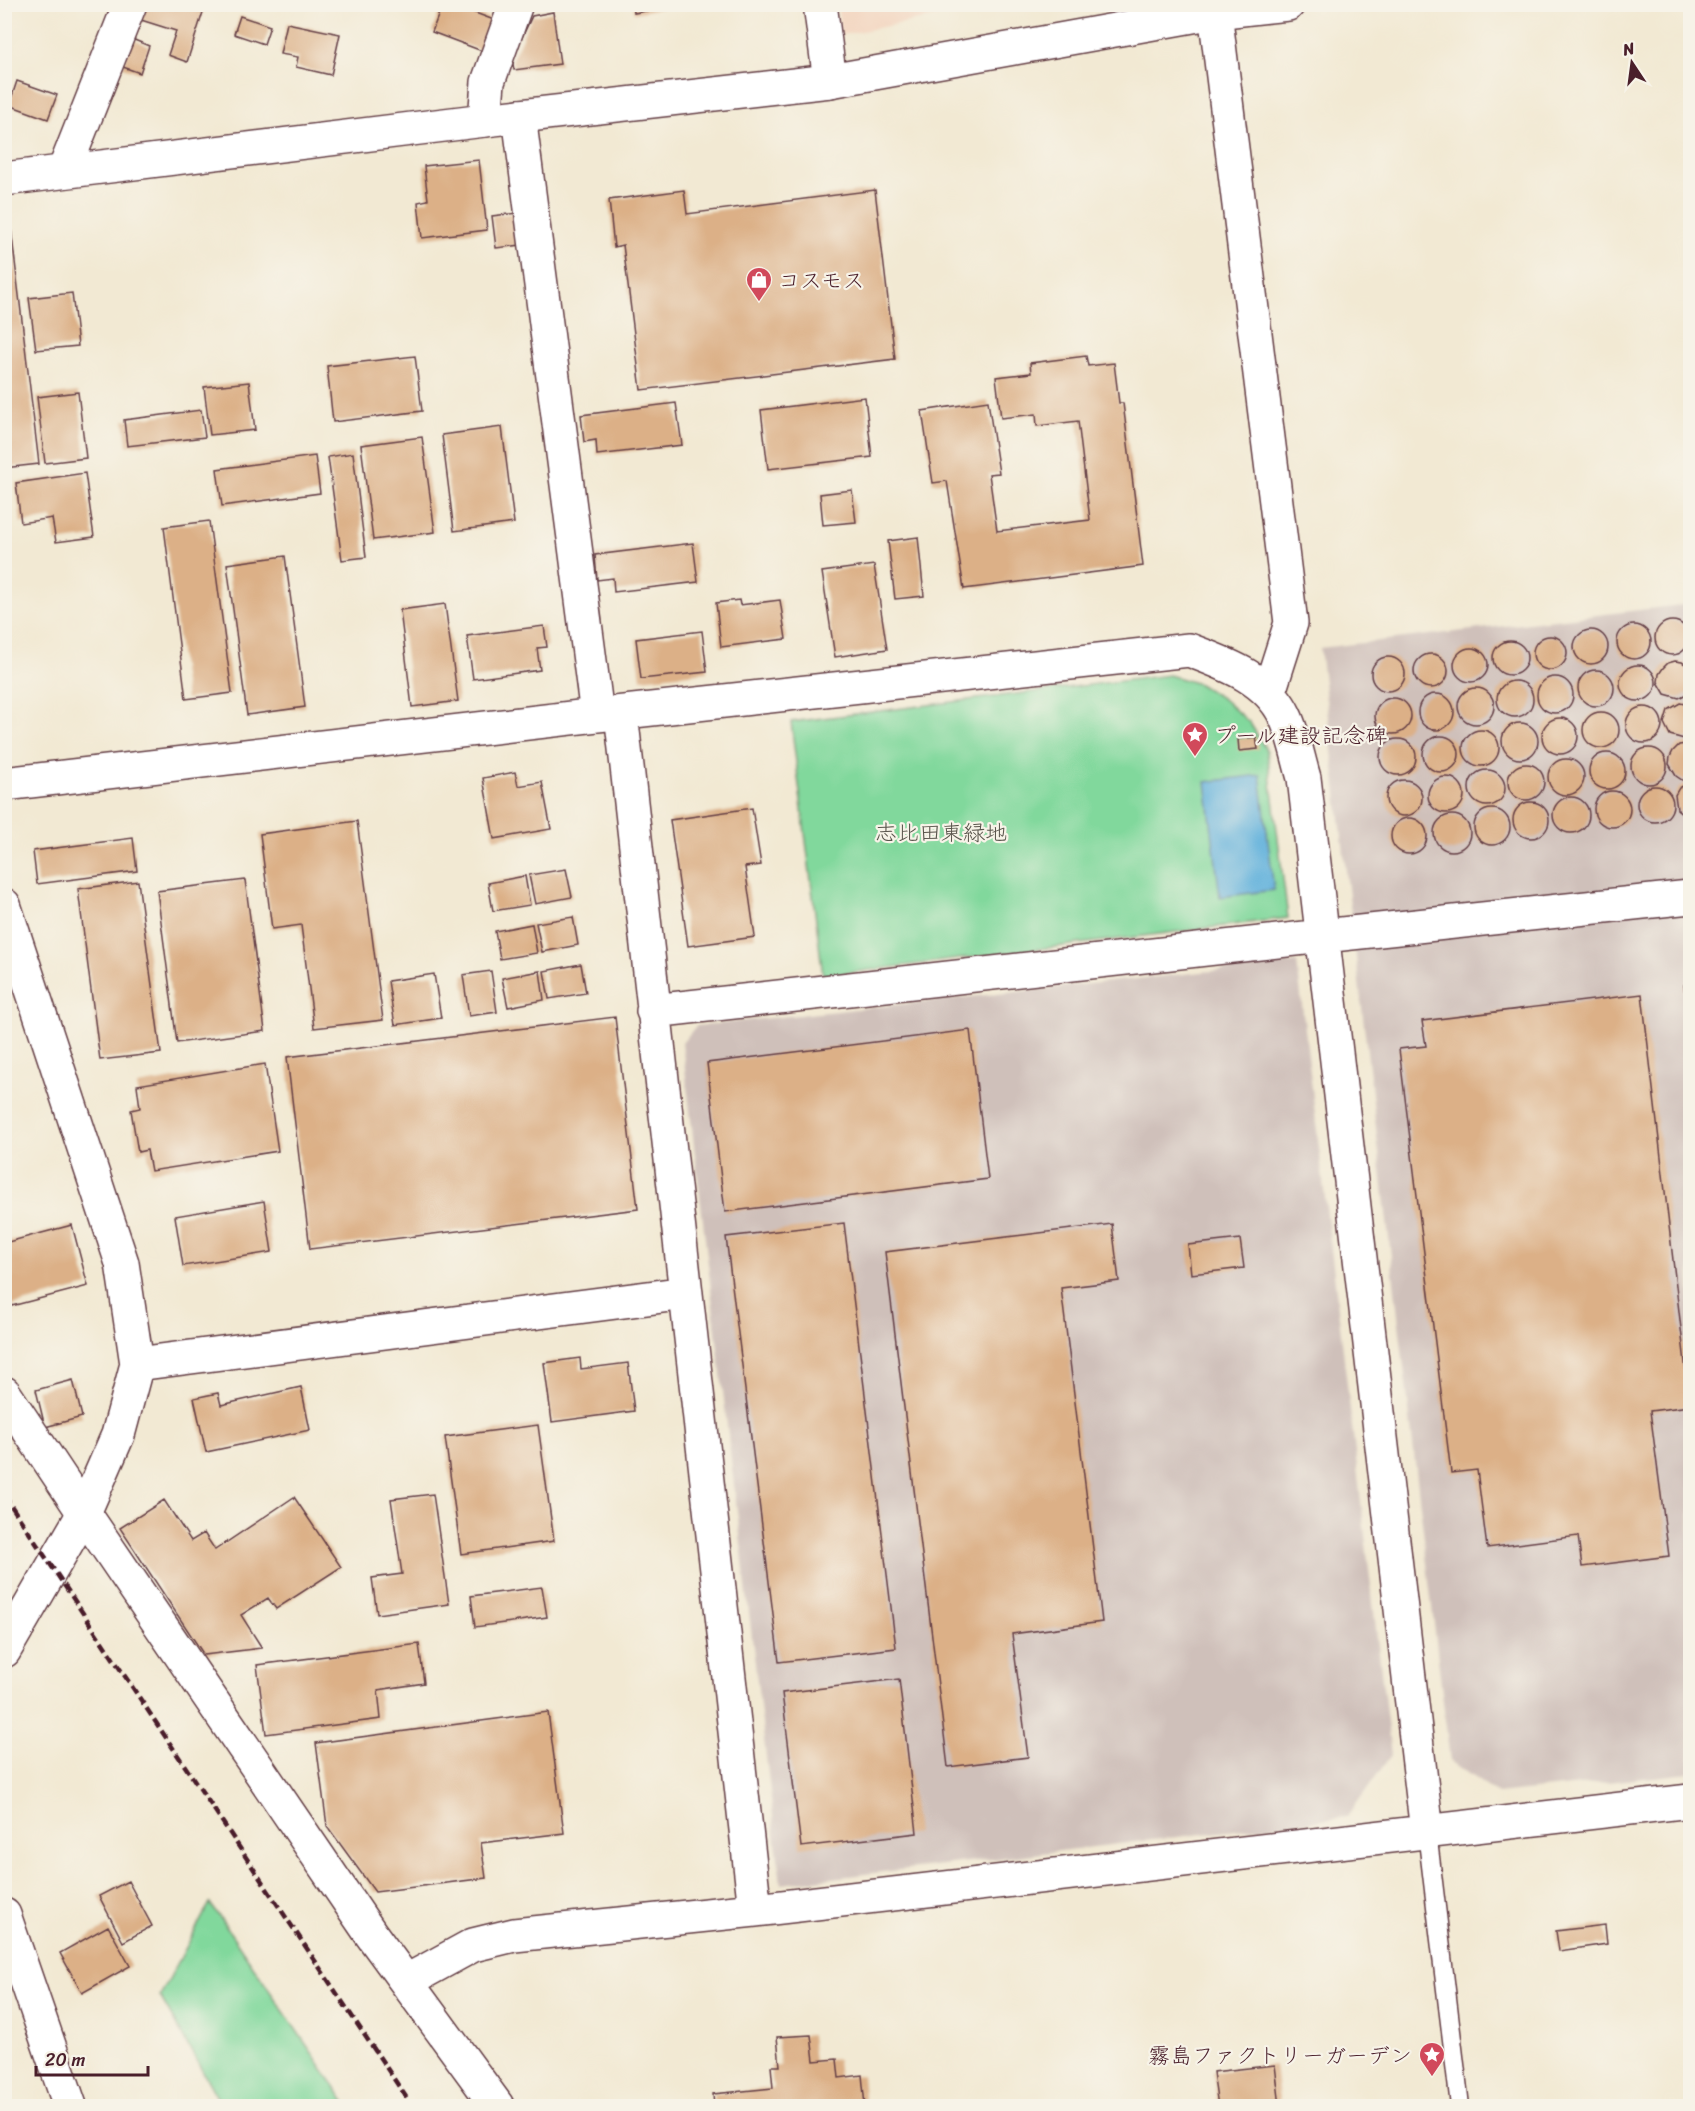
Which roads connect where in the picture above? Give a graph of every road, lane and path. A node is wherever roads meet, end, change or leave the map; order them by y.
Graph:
1 (130, 4) edge
2 (516, 4) edge
3 (820, 4) edge
4 (1288, 4) edge
5 (1215, 12) junction
6 (830, 81) junction
7 (519, 116) junction
8 (485, 120) junction
9 (64, 171) junction
10 (4, 179) edge
11 (1269, 692) junction
12 (609, 714) junction
13 (4, 784) edge
14 (1690, 897) edge
15 (4, 905) edge
16 (1323, 936) junction
17 (653, 1011) junction
18 (686, 1293) junction
19 (137, 1364) junction
20 (4, 1393) edge
21 (84, 1513) junction
22 (4, 1651) edge
23 (1690, 1800) edge
24 (1426, 1832) junction
25 (755, 1910) junction
26 (4, 1916) edge
27 (407, 1981) junction
28 (70, 2106) edge
29 (497, 2106) edge
30 (1460, 2106) edge

1 - 9 street
2 - 8 street
3 - 6 street
4 - 5 street
5 - 6 street
5 - 11 street
6 - 7 street
7 - 8 street
7 - 12 street
8 - 9 street
9 - 10 street
11 - 12 street
11 - 16 street
12 - 13 street
12 - 17 street
14 - 16 street
15 - 19 street
16 - 17 street
16 - 24 street
17 - 18 street
18 - 19 street
18 - 25 street
19 - 21 street
20 - 21 street
21 - 22 street
21 - 27 street
23 - 24 street
24 - 25 street
24 - 30 lane
25 - 27 street
26 - 28 street
27 - 29 street

